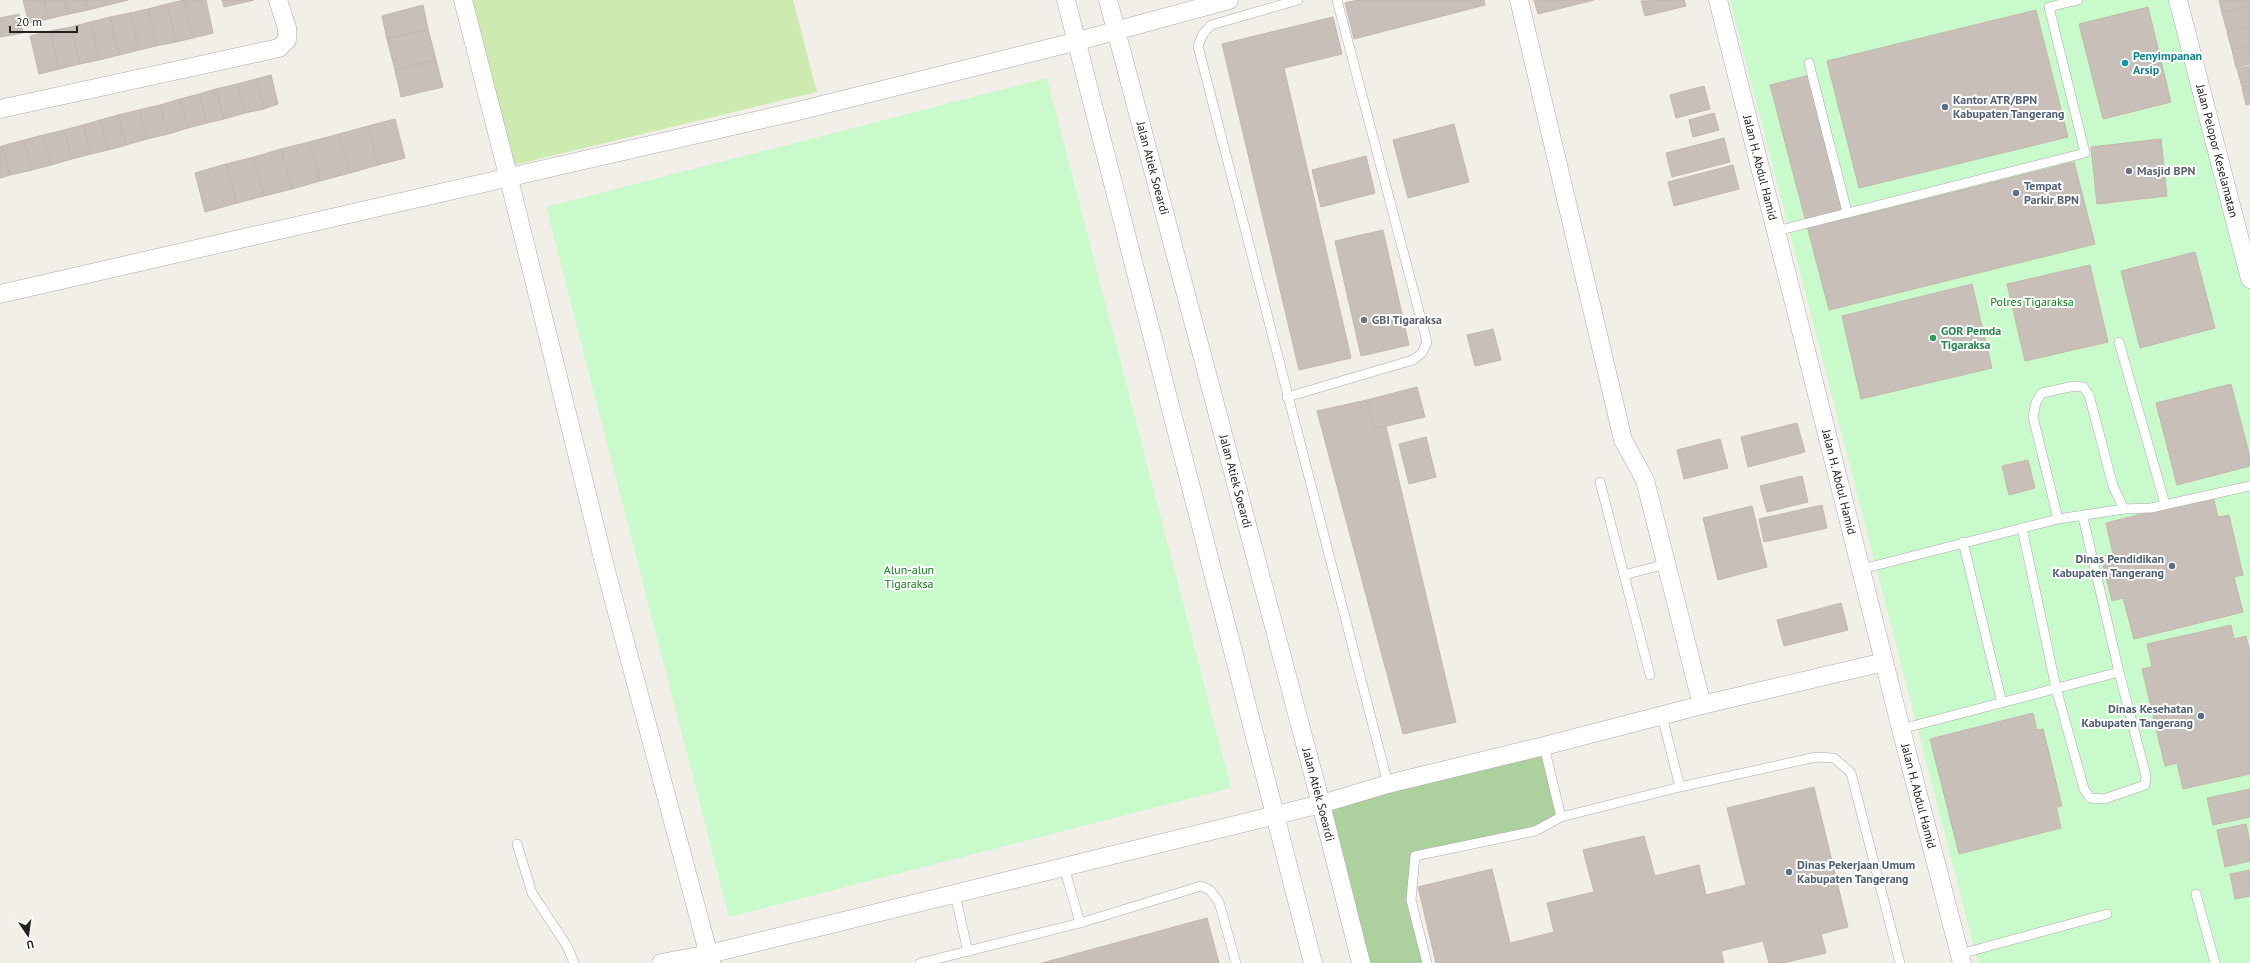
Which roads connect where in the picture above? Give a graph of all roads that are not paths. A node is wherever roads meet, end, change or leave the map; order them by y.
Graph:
1 (278, 0) edge
2 (463, 0) edge
3 (1066, 0) edge
4 (1108, 0) edge
5 (1229, 0) edge
6 (1298, 0) edge
7 (1337, 0) edge
8 (1519, 0) edge
9 (1718, 0) edge
10 (2078, 0) edge
11 (2178, 0) edge
12 (1116, 30) junction
13 (1078, 41) junction
14 (1809, 62) dead end
15 (0, 108) edge
16 (509, 179) junction
17 (1847, 212) junction
18 (1777, 231) junction
19 (2250, 279) edge
20 (0, 294) edge
21 (2118, 342) dead end
22 (1288, 397) junction
23 (1600, 482) dead end
24 (2250, 486) edge
25 (2165, 504) junction
26 (2124, 509) junction
27 (2083, 517) junction
28 (2058, 519) junction
29 (2022, 528) junction
30 (1962, 542) junction
31 (1666, 564) junction
32 (1862, 569) junction
33 (1624, 575) junction
34 (1884, 662) junction
35 (2119, 672) junction
36 (1650, 674) dead end
37 (2056, 688) junction
38 (2002, 703) junction
39 (1702, 705) junction
40 (1662, 716) junction
41 (1901, 729) junction
42 (1544, 746) junction
43 (1388, 784) junction
44 (1680, 787) junction
45 (1321, 804) junction
46 (1275, 816) junction
47 (1561, 817) junction
48 (517, 844) dead end
49 (1064, 867) junction
50 (954, 894) junction
51 (2196, 894) dead end
52 (2107, 914) dead end
53 (1080, 923) junction
54 (968, 952) junction
55 (710, 958) edge
56 (1961, 959) edge
57 (574, 963) edge
58 (661, 963) edge
59 (920, 963) edge
60 (1236, 963) edge
61 (1313, 963) edge
62 (1361, 963) edge
63 (1427, 963) edge
64 (1900, 963) edge
65 (2215, 963) edge

1 - 15 street
2 - 16 street
3 - 13 street
4 - 12 street, Jalan Atiek Soeardi
5 - 12 street
6 - 22 lane
7 - 22 lane
8 - 31 street
9 - 18 street, Jalan H. Abdul Hamid
10 - 17 lane
11 - 19 street, Jalan Pelopor Keselamatan
12 - 13 street
12 - 45 street, Jalan Atiek Soeardi
13 - 16 street
13 - 46 street
14 - 17 lane
16 - 20 street
16 - 55 street
17 - 18 lane
18 - 32 street, Jalan H. Abdul Hamid
21 - 25 lane
22 - 43 lane
23 - 33 lane
24 - 25 lane
25 - 26 lane
26 - 27 lane
26 - 28 lane
27 - 28 lane
27 - 35 lane
28 - 29 lane
29 - 30 lane
29 - 37 lane
30 - 32 lane
30 - 38 lane
31 - 33 lane
31 - 39 street
32 - 34 street, Jalan H. Abdul Hamid
33 - 36 lane
34 - 39 street
34 - 41 street, Jalan H. Abdul Hamid
35 - 37 lane
35 - 37 lane
37 - 38 lane
38 - 41 lane
39 - 40 street
40 - 42 street
40 - 44 lane
41 - 56 street, Jalan H. Abdul Hamid
42 - 43 street
42 - 47 lane
43 - 45 street
44 - 47 lane
44 - 64 lane
45 - 46 street
45 - 62 street, Jalan Atiek Soeardi
46 - 49 street
46 - 61 street
47 - 63 lane
48 - 57 lane
49 - 50 street
49 - 53 lane
50 - 54 lane
50 - 55 street
51 - 65 lane
52 - 56 lane
53 - 54 lane
53 - 60 lane
54 - 59 lane
55 - 58 street

